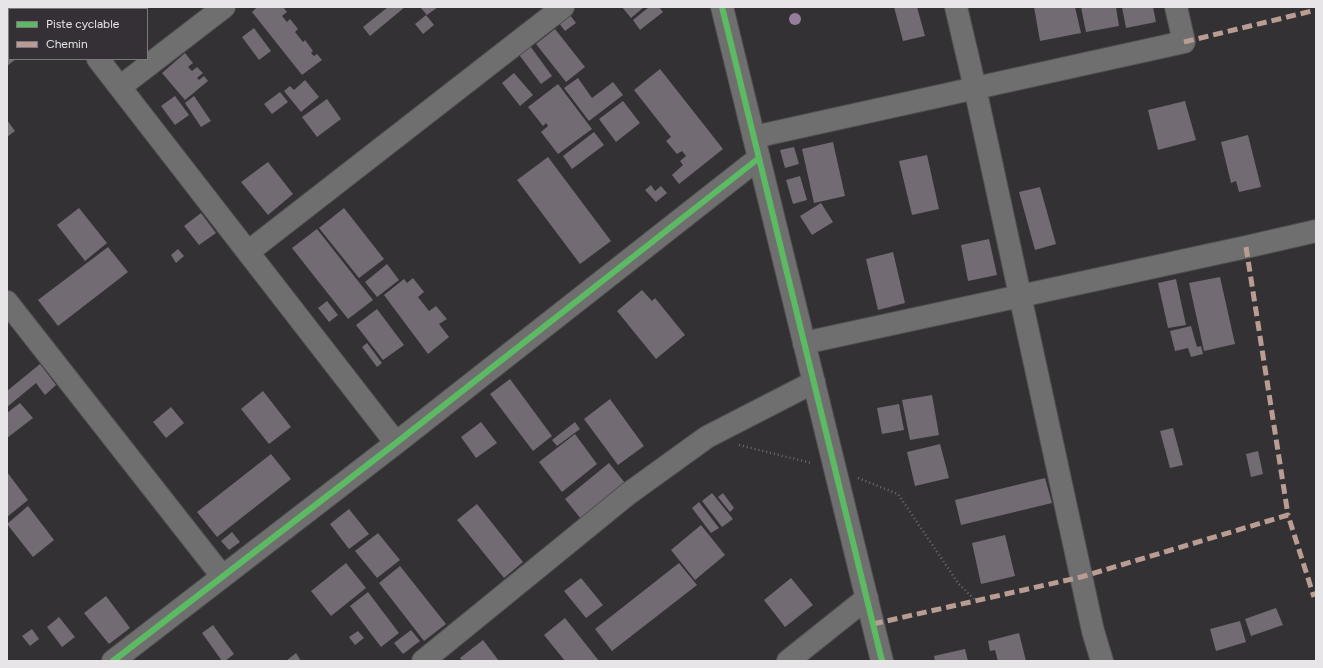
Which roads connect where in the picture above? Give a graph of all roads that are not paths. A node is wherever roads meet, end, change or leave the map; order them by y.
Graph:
1 (224, 7) edge
2 (563, 7) edge
3 (722, 7) edge
4 (956, 7) edge
5 (1176, 7) edge
6 (99, 60) edge
7 (120, 87) junction
8 (975, 88) junction
9 (754, 137) junction
10 (759, 158) junction
11 (1316, 231) edge
12 (248, 252) junction
13 (1020, 296) junction
14 (7, 302) edge
15 (804, 343) junction
16 (814, 382) junction
17 (396, 443) junction
18 (222, 576) junction
19 (867, 598) junction
20 (113, 661) edge
21 (423, 661) edge
22 (788, 661) edge
23 (882, 661) edge
24 (1102, 661) edge

1 - 7 street
2 - 12 street
3 - 9 street
4 - 8 street
5 - 8 street
6 - 7 street
7 - 12 street
8 - 9 street
8 - 13 street
9 - 10 street
10 - 15 street
10 - 17 street
11 - 13 street
12 - 17 street
13 - 15 street
13 - 24 street
14 - 18 street
15 - 16 street
16 - 19 street
16 - 21 street
17 - 18 street
18 - 20 street
19 - 22 street
19 - 23 street

